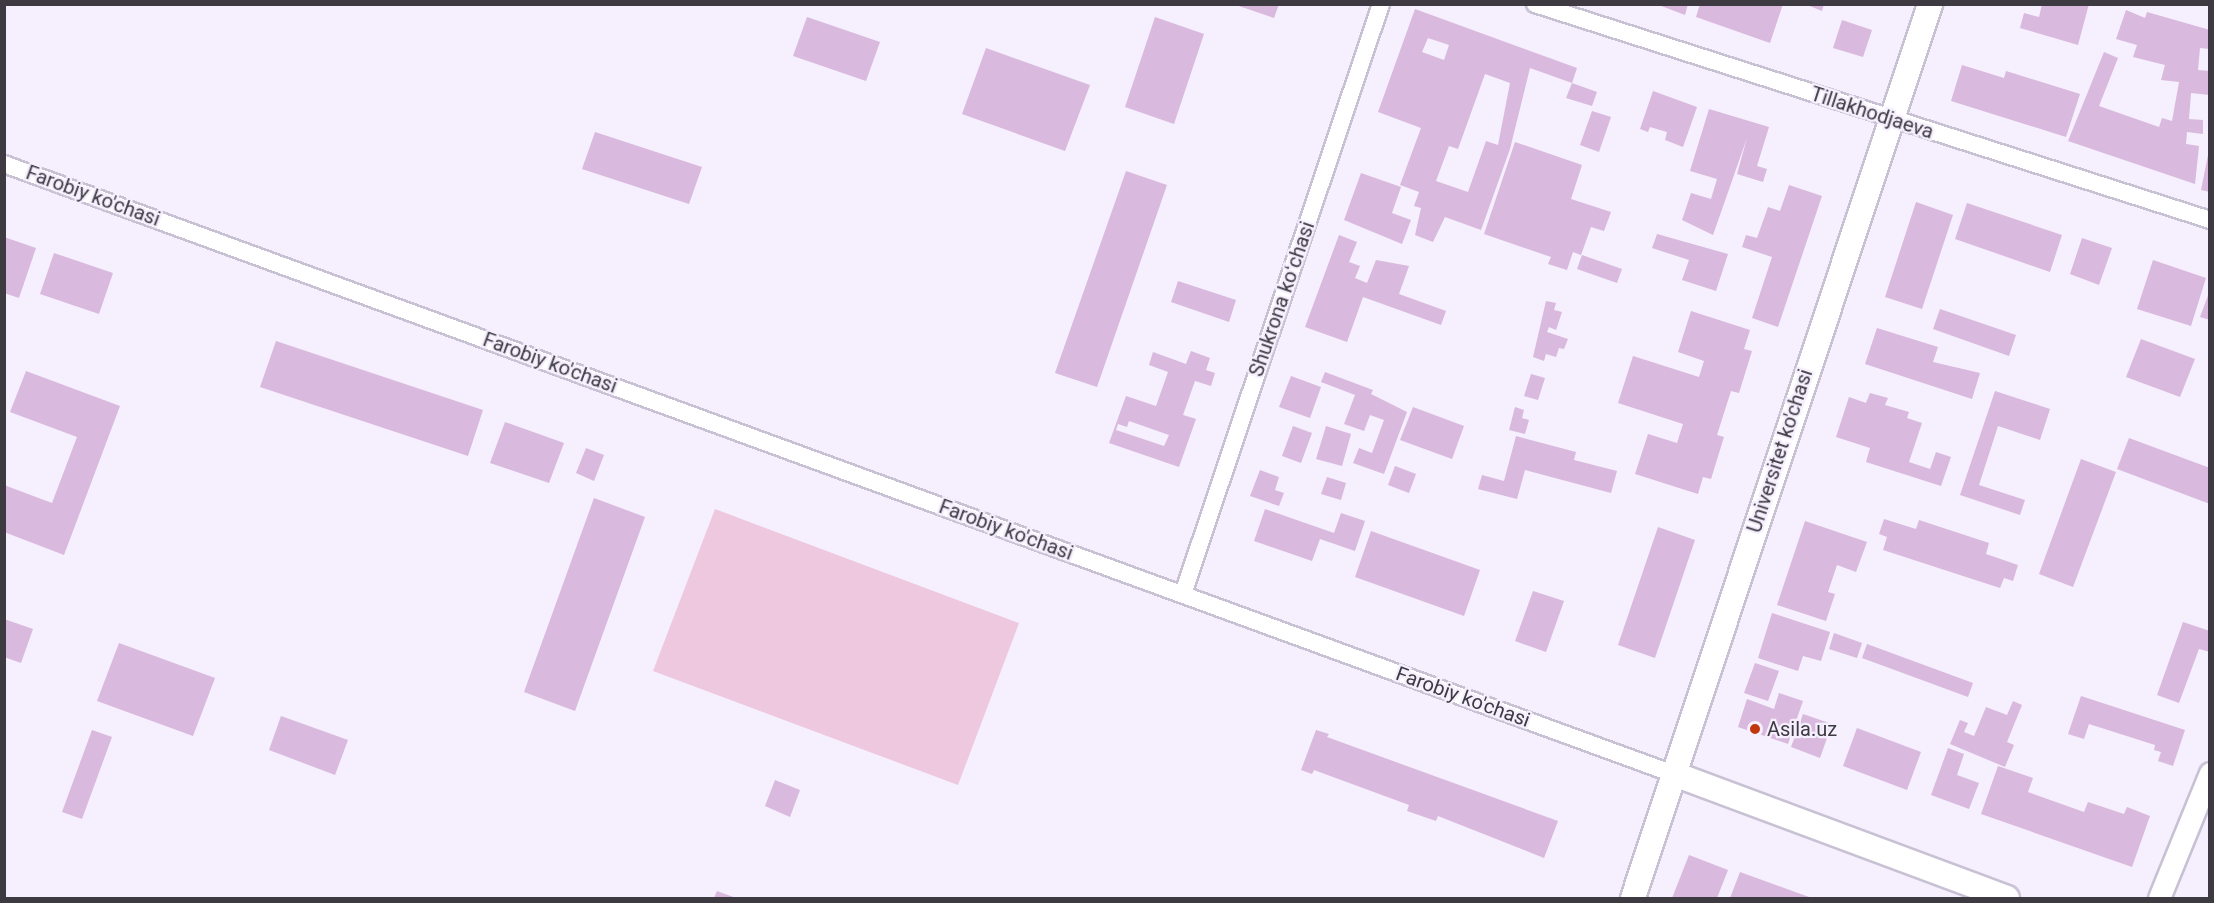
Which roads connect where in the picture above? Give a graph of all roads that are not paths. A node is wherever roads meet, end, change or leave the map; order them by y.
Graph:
1 (1381, 4) edge
2 (1535, 4) edge
3 (1930, 4) edge
4 (1891, 119) junction
5 (4, 164) edge
6 (2210, 220) edge
7 (1183, 594) junction
8 (2210, 773) edge
9 (1674, 774) junction
10 (1634, 898) edge
11 (2007, 898) edge
12 (2159, 898) edge

1 - 7 street, Shukrona koʻchasi
2 - 4 street, Tillakhodjaeva
3 - 4 main road, Universitet ko'chasi
4 - 6 street, Tillakhodjaeva
4 - 9 main road, Universitet ko'chasi
5 - 7 street, Farobiy ko'chasi
7 - 9 street, Farobiy ko'chasi
8 - 12 street
9 - 10 main road, Universitet ko'chasi
9 - 11 main road, Farobiy ko'chasi

